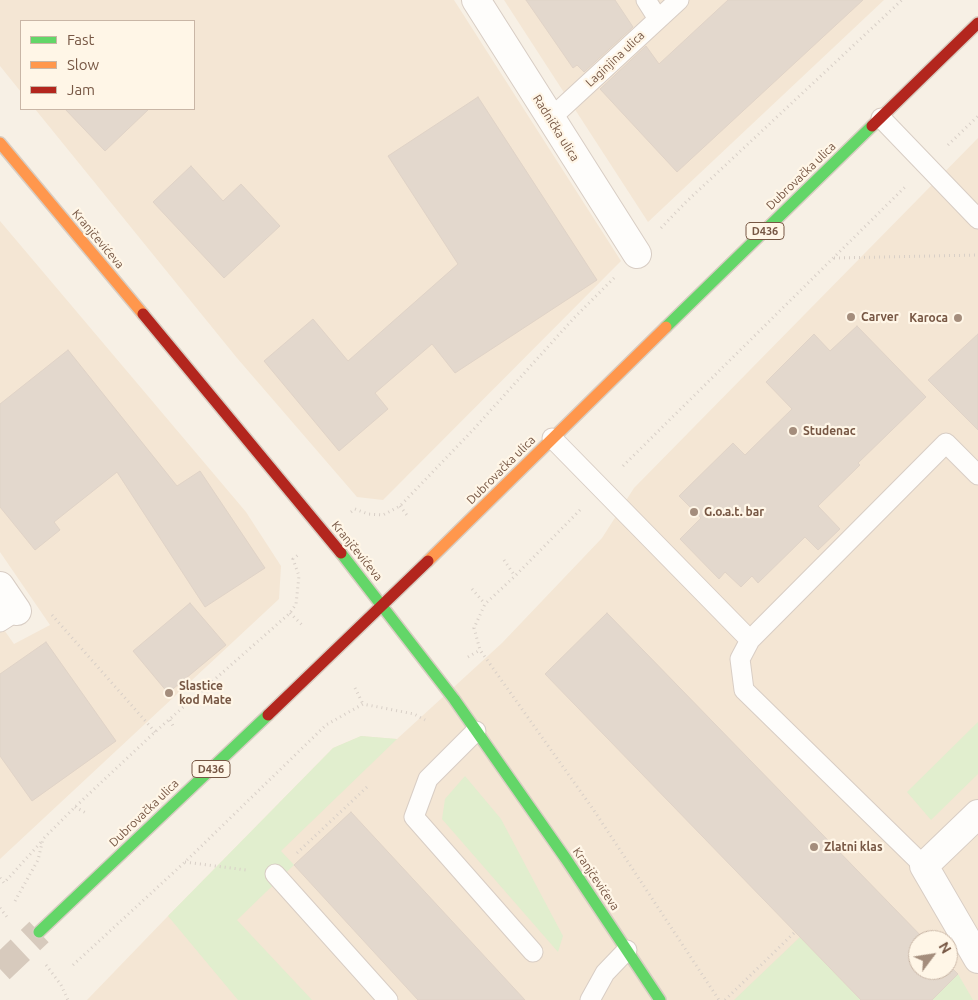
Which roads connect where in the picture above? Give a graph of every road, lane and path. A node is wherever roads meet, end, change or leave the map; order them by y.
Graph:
1 (476, 0) edge
2 (646, 0) edge
3 (679, 0) edge
4 (658, 19) junction
5 (978, 23) edge
6 (978, 116) edge
7 (881, 118) junction
8 (550, 119) junction
9 (0, 142) edge
10 (926, 166) junction
11 (978, 218) edge
12 (637, 254) dead end
13 (978, 256) edge
14 (834, 258) junction
15 (552, 438) junction
16 (978, 475) edge
17 (602, 487) junction
18 (400, 506) dead end
19 (409, 518) dead end
20 (302, 551) dead end
21 (504, 560) dead end
22 (516, 576) junction
23 (0, 586) edge
24 (472, 589) dead end
25 (485, 604) junction
26 (383, 606) junction
27 (290, 613) junction
28 (8, 616) edge
29 (304, 627) dead end
30 (750, 640) junction
31 (480, 650) junction
32 (468, 658) dead end
33 (355, 688) dead end
34 (363, 704) junction
35 (170, 720) junction
36 (174, 728) dead end
37 (476, 731) junction
38 (155, 732) junction
39 (460, 745) junction
40 (367, 787) dead end
41 (75, 807) junction
42 (86, 813) dead end
43 (978, 814) edge
44 (43, 839) junction
45 (185, 862) junction
46 (924, 866) junction
47 (275, 874) junction
48 (0, 878) edge
49 (15, 901) dead end
50 (39, 932) tunnel mouth
51 (795, 932) dead end
52 (627, 950) junction
53 (533, 952) dead end
54 (978, 959) edge
55 (73, 965) dead end
56 (388, 1000) edge
57 (590, 1000) edge
58 (660, 1000) edge
59 (719, 1000) edge
60 (725, 1000) edge

1 - 8 street, Radnička ulica
2 - 4 lane
3 - 4 lane, Laginjina ulica
4 - 8 lane, Laginjina ulica
5 - 7 main road, Dubrovačka ulica / D436
6 - 10 path
7 - 10 lane
7 - 15 main road, Dubrovačka ulica / D436
8 - 12 street, Radnička ulica
9 - 26 main road, Kranjčevićeva
10 - 11 lane
10 - 14 path
13 - 14 path
14 - 17 path
15 - 17 lane
15 - 26 main road, Dubrovačka ulica / D436
16 - 30 lane
17 - 22 path
17 - 30 lane
18 - 19 path
20 - 27 path
21 - 22 path
22 - 25 path
23 - 28 street
24 - 25 path
25 - 31 path
26 - 37 main road, Kranjčevićeva
26 - 50 main road, Dubrovačka ulica / D436
27 - 29 path
27 - 35 path
28 - 38 path
30 - 46 lane
31 - 32 path
31 - 59 path
33 - 34 path
34 - 39 path
34 - 45 path
35 - 36 path
35 - 38 path
37 - 39 lane
37 - 52 main road, Kranjčevićeva
38 - 41 path
39 - 53 lane
40 - 47 path
41 - 42 path
41 - 44 path
43 - 46 street
44 - 48 path
44 - 49 path
45 - 47 path
45 - 55 path
46 - 54 street
47 - 56 lane
51 - 60 path
52 - 57 lane
52 - 58 main road, Kranjčevićeva

